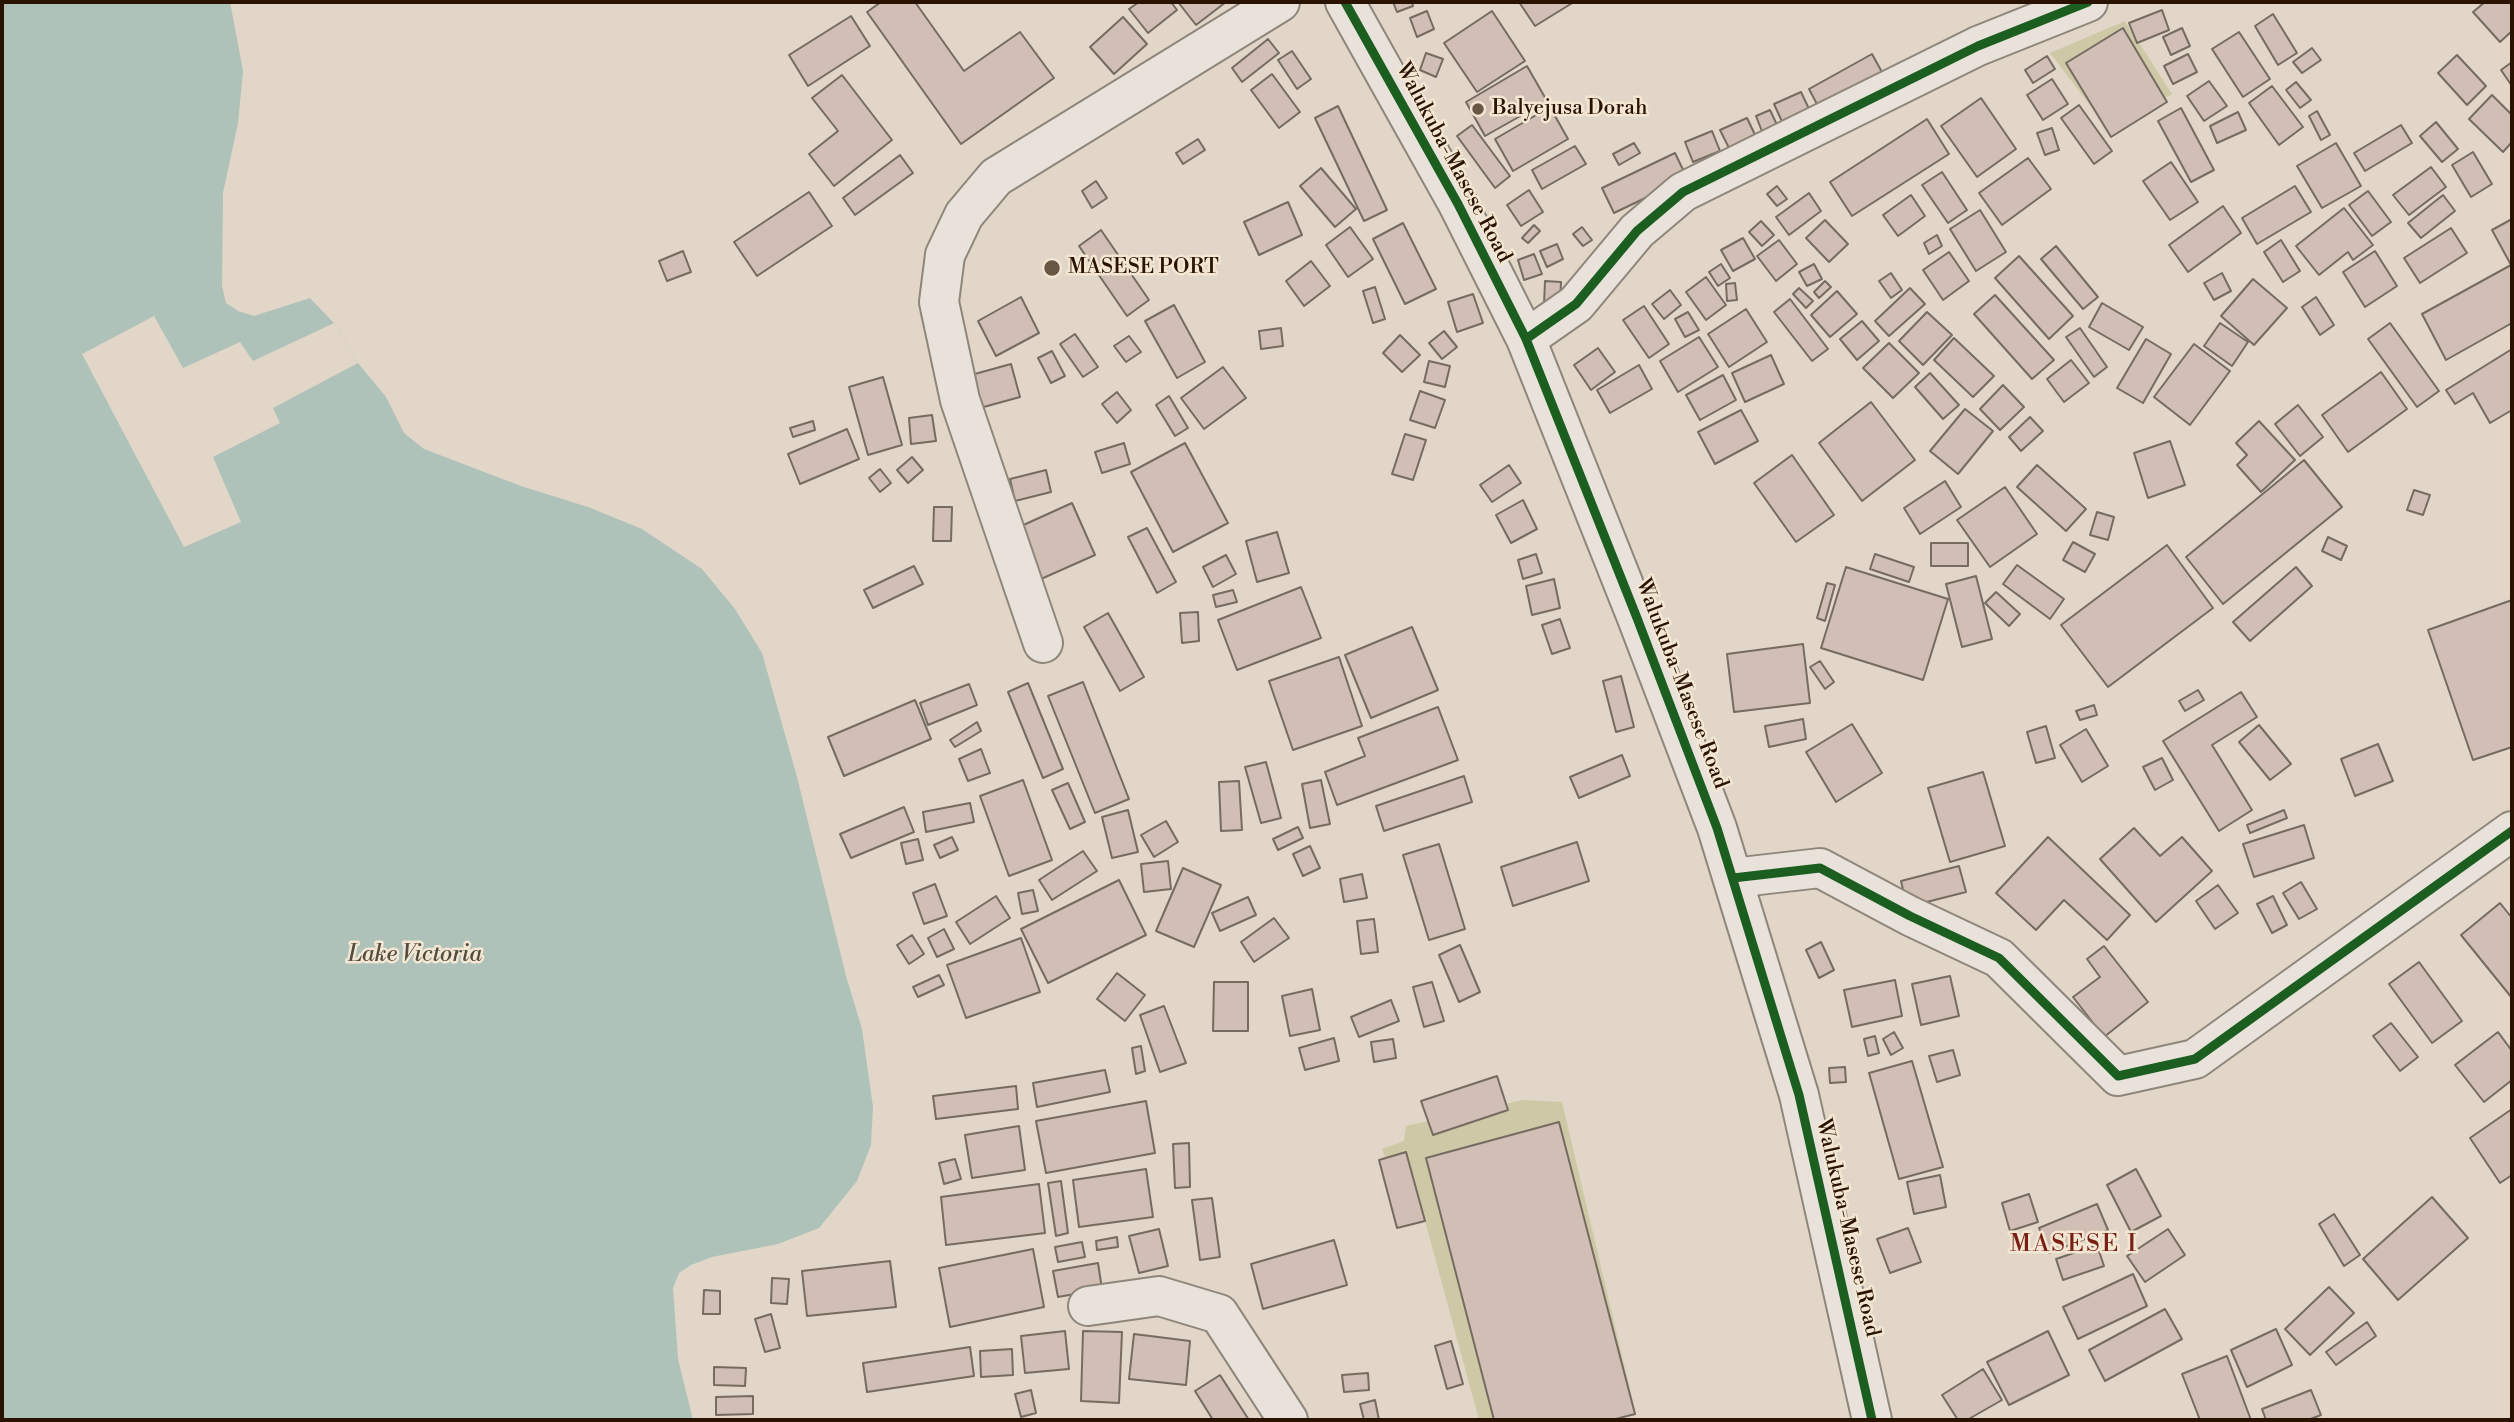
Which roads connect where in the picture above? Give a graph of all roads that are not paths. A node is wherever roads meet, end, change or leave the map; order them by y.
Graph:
1 (1280, 2) edge
2 (1345, 2) edge
3 (2088, 2) edge
4 (1526, 339) junction
5 (1043, 643) dead end
6 (2512, 831) edge
7 (1733, 878) junction
8 (1088, 1306) dead end
9 (1289, 1420) edge
10 (1872, 1420) edge

1 - 5 street
2 - 4 street, Walukuba-Masese Road
3 - 4 street
4 - 7 street, Walukuba-Masese Road
6 - 7 street
7 - 10 street, Walukuba-Masese Road
8 - 9 street

